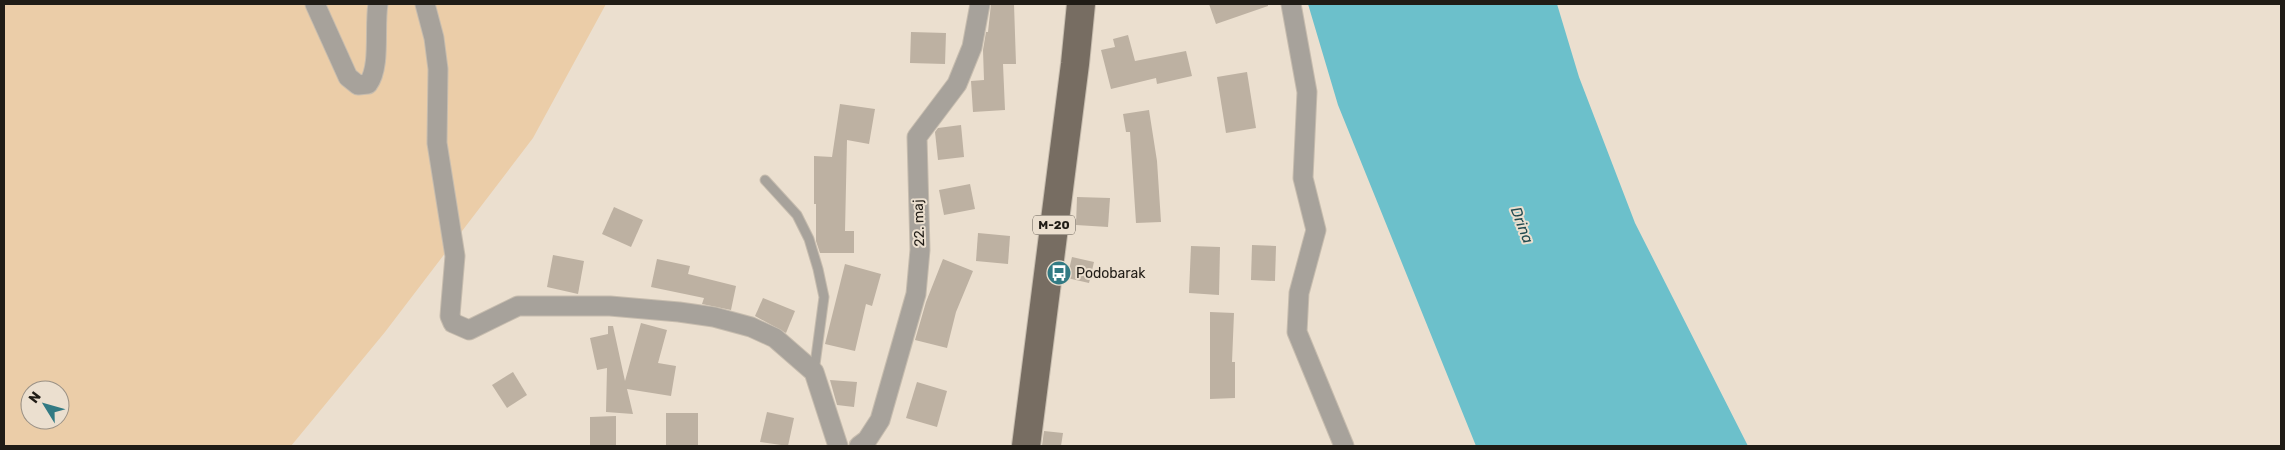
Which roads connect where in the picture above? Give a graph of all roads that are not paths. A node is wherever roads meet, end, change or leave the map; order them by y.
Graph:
1 (315, 4) edge
2 (378, 4) edge
3 (425, 4) edge
4 (980, 4) edge
5 (1081, 4) edge
6 (1291, 4) edge
7 (765, 180) dead end
8 (814, 372) junction
9 (838, 446) edge
10 (859, 446) edge
11 (1026, 446) edge
12 (1344, 446) edge

1 - 2 street
3 - 8 street
4 - 10 street, 22. maj
5 - 11 main road, M-20
6 - 12 street
7 - 8 lane
8 - 9 street

